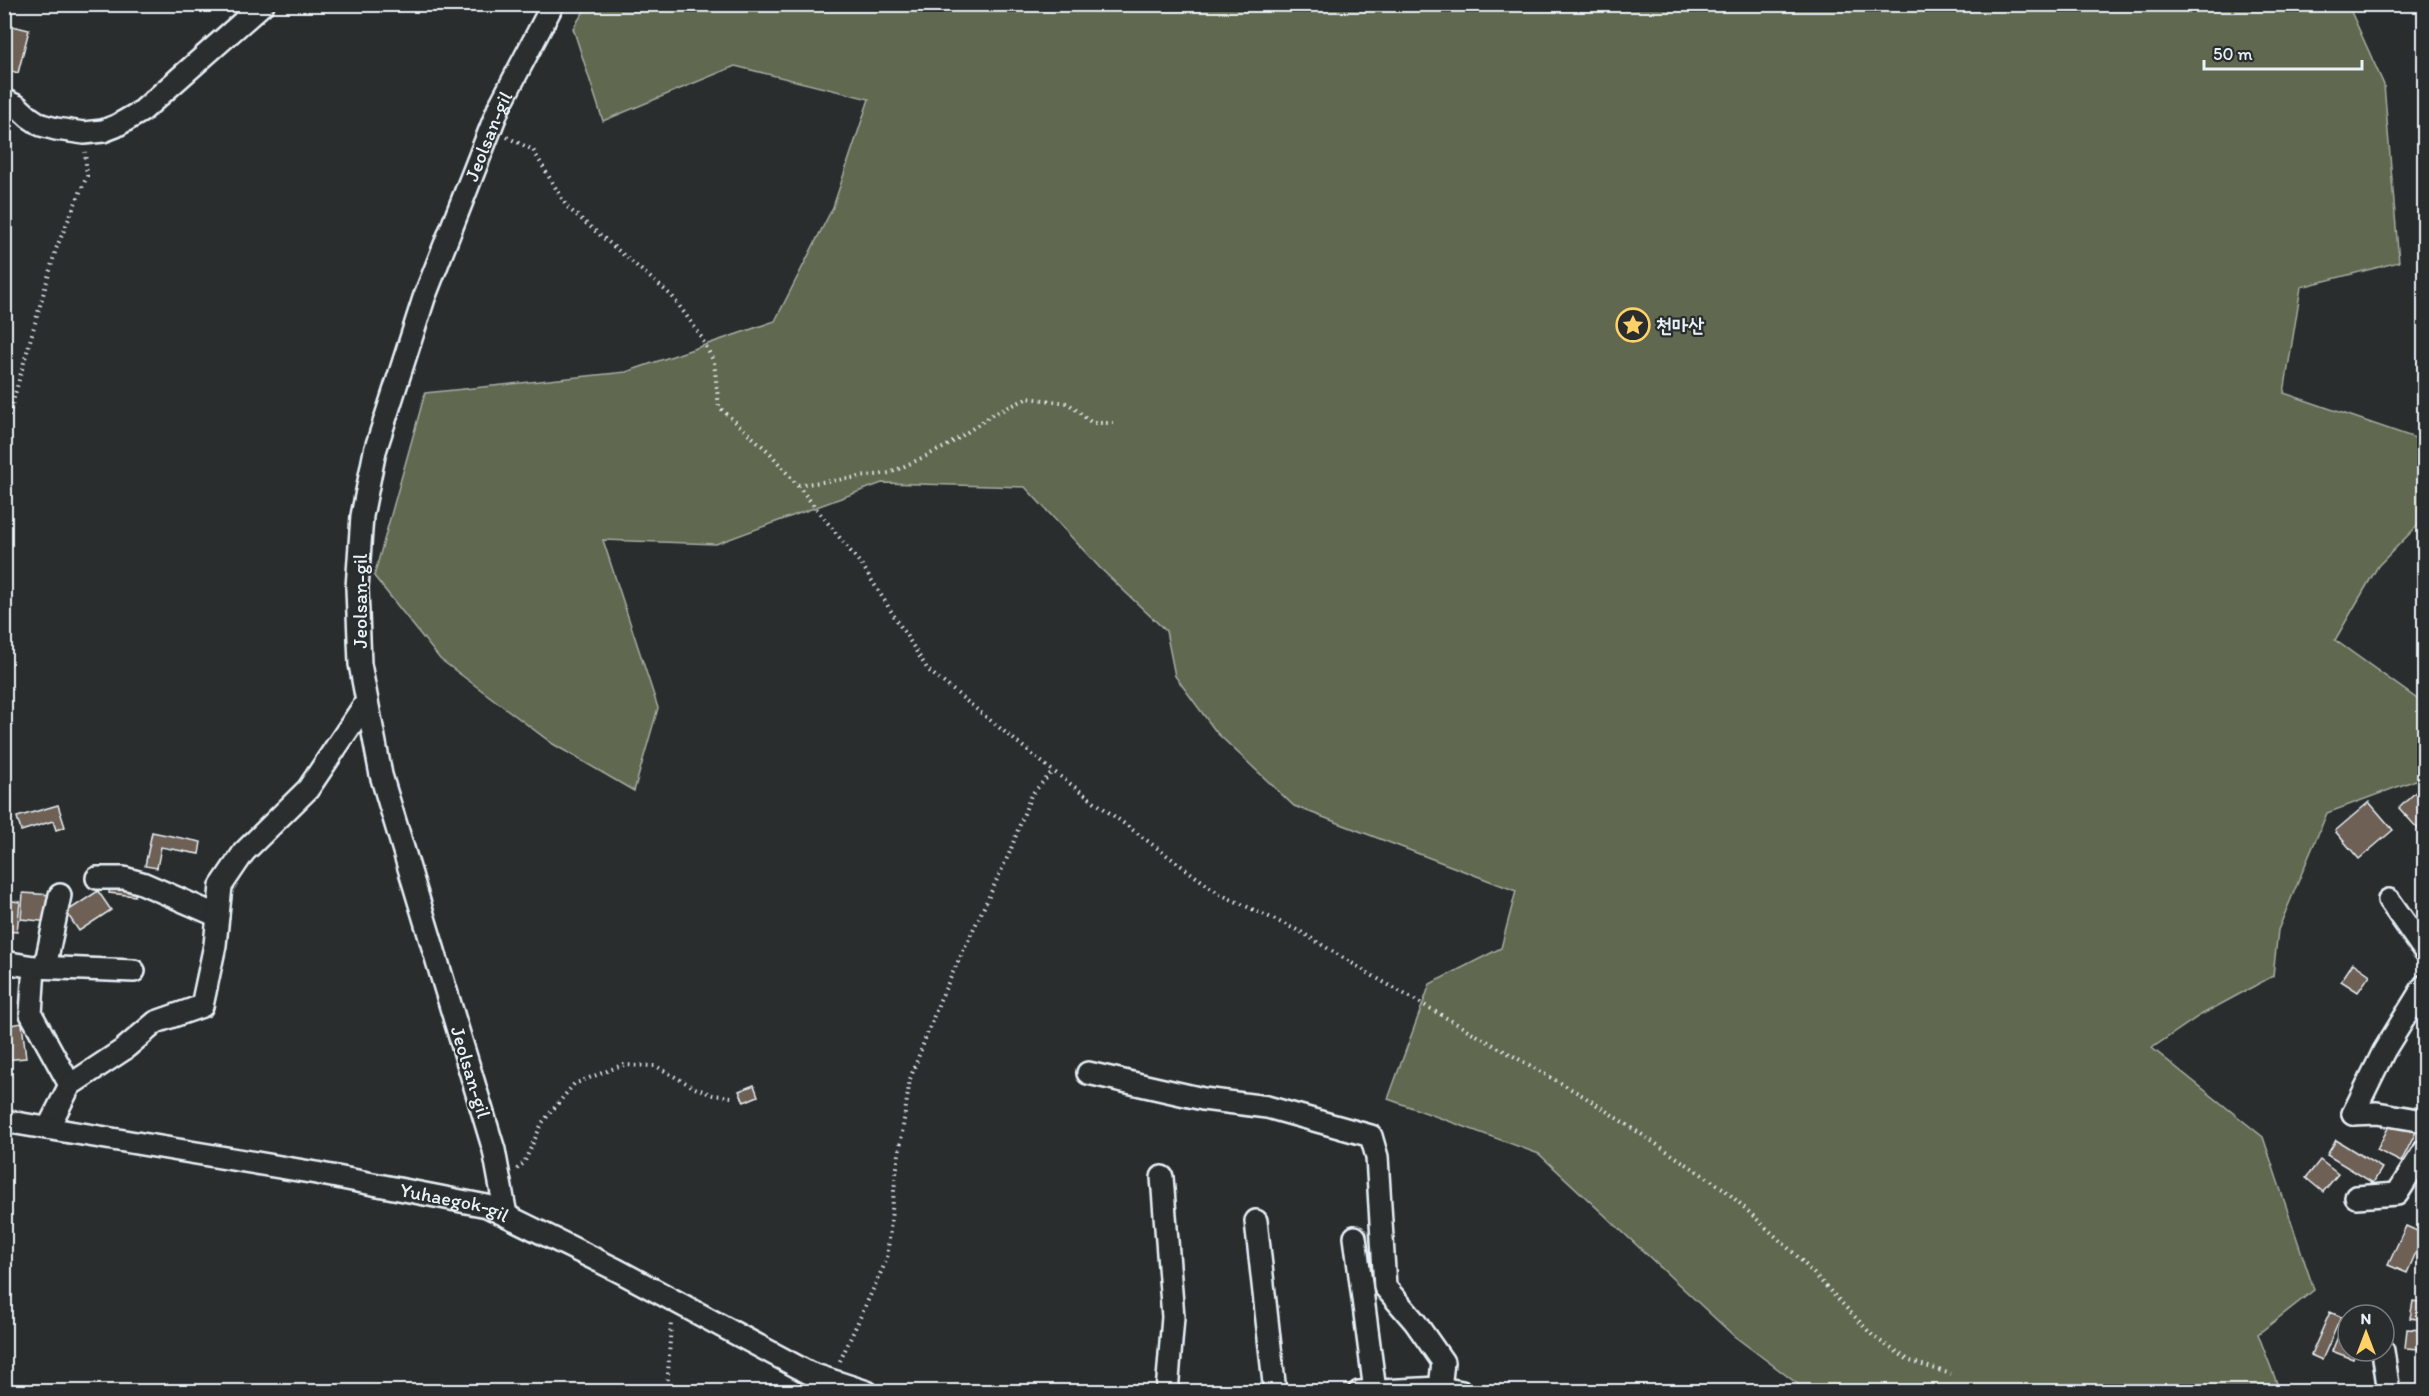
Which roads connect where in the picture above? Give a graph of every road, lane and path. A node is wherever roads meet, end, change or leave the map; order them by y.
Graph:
1 (263, 4) edge
2 (553, 4) edge
3 (4, 100) edge
4 (490, 129) junction
5 (84, 133) junction
6 (1113, 423) dead end
7 (4, 433) edge
8 (797, 485) junction
9 (367, 701) junction
10 (1053, 771) junction
11 (97, 878) dead end
12 (60, 896) dead end
13 (2389, 900) dead end
14 (218, 916) junction
15 (2424, 950) edge
16 (4, 962) edge
17 (40, 967) junction
18 (134, 970) dead end
19 (2424, 986) edge
20 (1088, 1073) dead end
21 (70, 1084) junction
22 (732, 1097) dead end
23 (4, 1121) edge
24 (2424, 1121) edge
25 (48, 1128) junction
26 (2424, 1151) edge
27 (1162, 1177) dead end
28 (501, 1184) junction
29 (2356, 1197) dead end
30 (506, 1215) junction
31 (1256, 1221) dead end
32 (1355, 1237) dead end
33 (673, 1300) junction
34 (2385, 1363) edge
35 (1952, 1374) dead end
36 (831, 1380) junction
37 (1440, 1388) junction
38 (1376, 1391) edge
39 (667, 1392) edge
40 (867, 1392) edge
41 (1167, 1392) edge
42 (1275, 1392) edge
43 (1359, 1392) edge
44 (1462, 1392) edge
45 (2389, 1392) edge

1 - 5 street
2 - 4 street, Jeolsan-gil
3 - 5 street
4 - 8 path
4 - 9 street, Jeolsan-gil
5 - 7 path
6 - 8 path
8 - 10 path
9 - 14 street
9 - 28 street, Jeolsan-gil
10 - 35 path
10 - 36 path
11 - 14 street
12 - 17 street
13 - 15 street
14 - 21 street
16 - 17 street
17 - 18 street
17 - 21 street
19 - 24 street
20 - 37 street
21 - 25 street
22 - 28 path
23 - 25 street, Yuhaegok-gil
25 - 30 street, Yuhaegok-gil
26 - 29 street
27 - 41 street
28 - 30 street, Jeolsan-gil
30 - 33 street, Yuhaegok-gil
31 - 42 street
32 - 38 street
33 - 36 street, Yuhaegok-gil
33 - 39 path
34 - 45 street
36 - 40 street, Yuhaegok-gil
37 - 38 street
37 - 44 street
38 - 43 street

